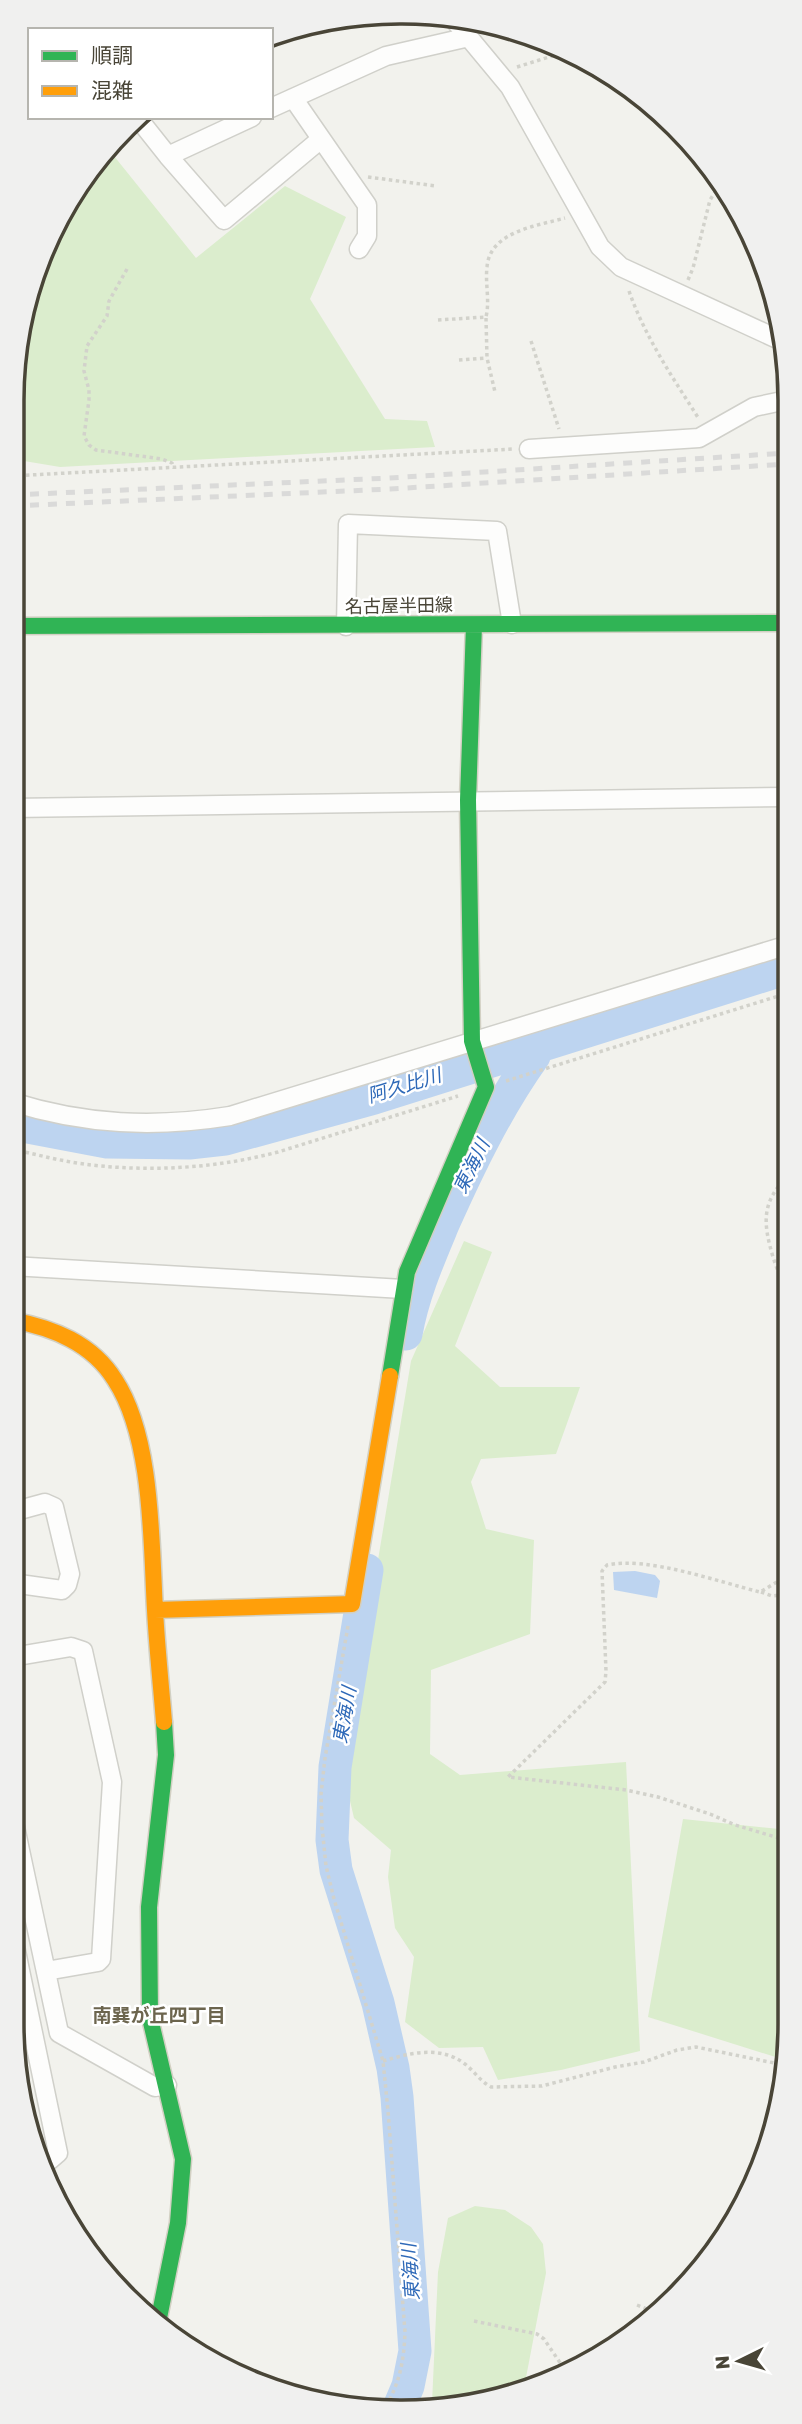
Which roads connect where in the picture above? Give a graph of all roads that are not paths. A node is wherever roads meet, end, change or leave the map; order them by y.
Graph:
1 (464, 30) edge
2 (470, 37) junction
3 (293, 98) junction
4 (273, 107) edge
5 (247, 119) edge
6 (144, 126) edge
7 (321, 139) junction
8 (169, 156) junction
9 (359, 249) dead end
10 (771, 336) edge
11 (778, 402) edge
12 (529, 449) road end
13 (778, 623) edge
14 (512, 624) junction
15 (474, 625) junction
16 (24, 626) edge
17 (346, 626) junction
18 (778, 797) edge
19 (468, 800) junction
20 (24, 808) edge
21 (778, 948) edge
22 (472, 1041) junction
23 (24, 1106) edge
24 (24, 1267) edge
25 (403, 1289) junction
26 (24, 1322) edge
27 (24, 1509) edge
28 (24, 1585) edge
29 (155, 1610) junction
30 (24, 1655) edge
31 (24, 1868) edge
32 (46, 1971) junction
33 (24, 1990) edge
34 (167, 2085) junction
35 (50, 2160) edge
36 (160, 2312) edge

1 - 2 street
2 - 3 street
2 - 10 street
3 - 4 street
3 - 7 street
5 - 8 street
6 - 8 street
7 - 8 street
7 - 9 street
11 - 12 street
13 - 14 street, 名古屋半田線
14 - 15 street, 名古屋半田線
14 - 17 street
15 - 17 street, 名古屋半田線
15 - 19 street
16 - 17 street, 名古屋半田線
18 - 19 street
19 - 20 street
19 - 22 street
21 - 22 street
22 - 23 street
22 - 25 street
24 - 25 street
25 - 29 street
26 - 29 street
27 - 28 street
29 - 34 street
30 - 32 street
31 - 32 street
32 - 34 street
33 - 35 street
34 - 36 street

